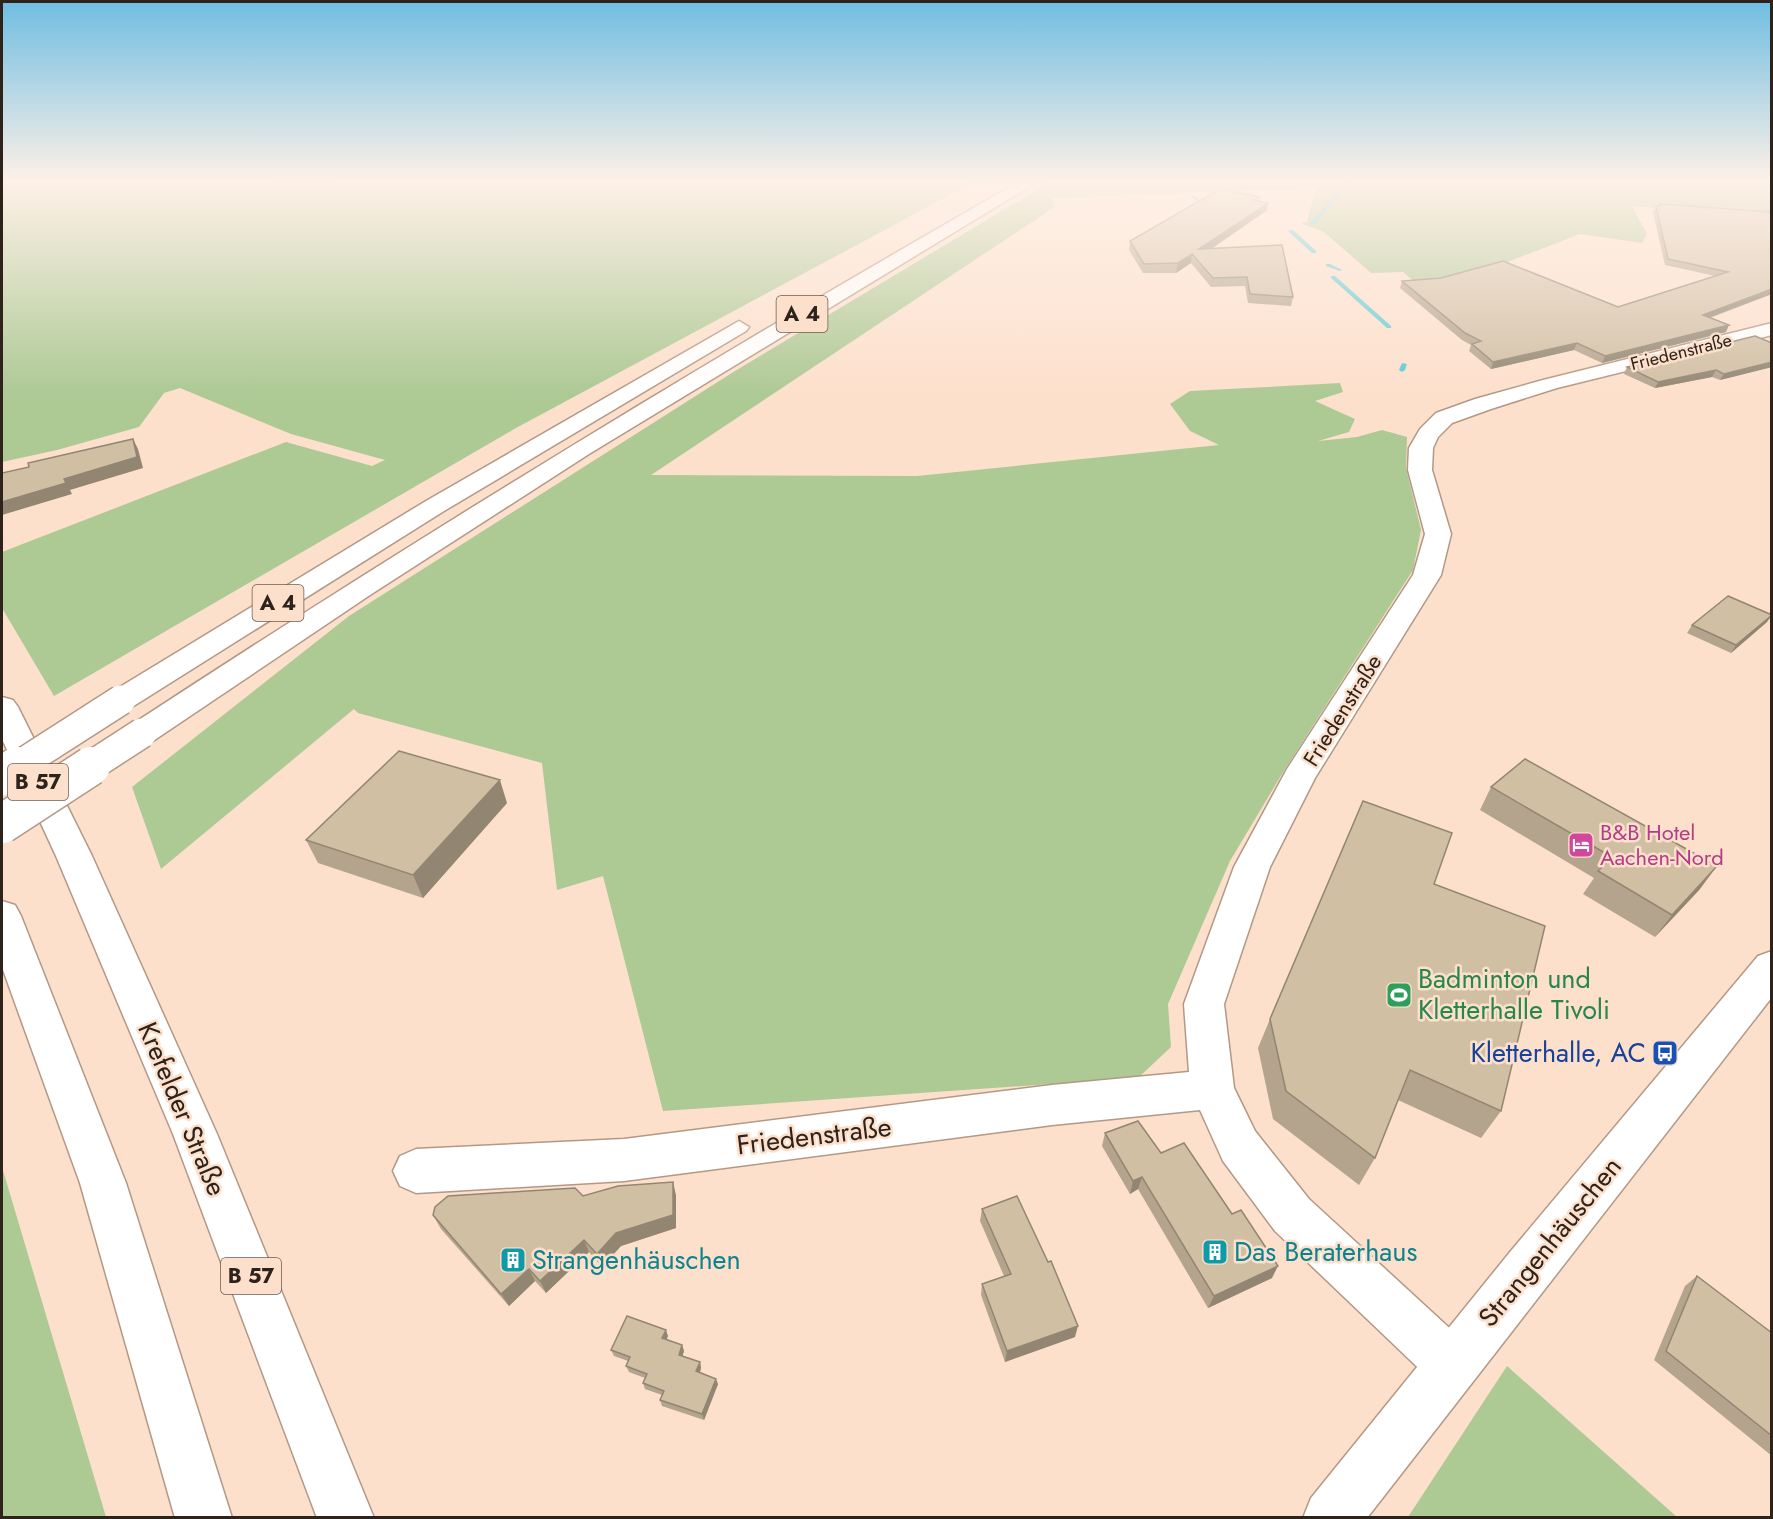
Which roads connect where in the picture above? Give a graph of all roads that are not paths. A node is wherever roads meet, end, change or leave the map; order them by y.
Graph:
1 (906, 253) edge
2 (1772, 309) edge
3 (758, 315) dead end
4 (1772, 329) edge
5 (1521, 393) junction
6 (2, 707) edge
7 (2, 776) edge
8 (2, 824) edge
9 (2, 916) edge
10 (1772, 968) edge
11 (1212, 1089) junction
12 (416, 1171) dead end
13 (1451, 1364) junction
14 (204, 1518) edge
15 (346, 1518) edge
16 (1331, 1518) edge

1 - 8 main road, A 4, bridge
2 - 5 main road, Friedenstraße
3 - 7 main road, A 4, bridge
4 - 5 main road, Friedenstraße
5 - 11 main road, Friedenstraße
6 - 15 main road, Krefelder Straße / B 57
9 - 14 main road
10 - 13 main road, Strangenhäuschen
11 - 12 main road, Friedenstraße
11 - 13 main road, Friedenstraße
13 - 16 main road, Strangenhäuschen

